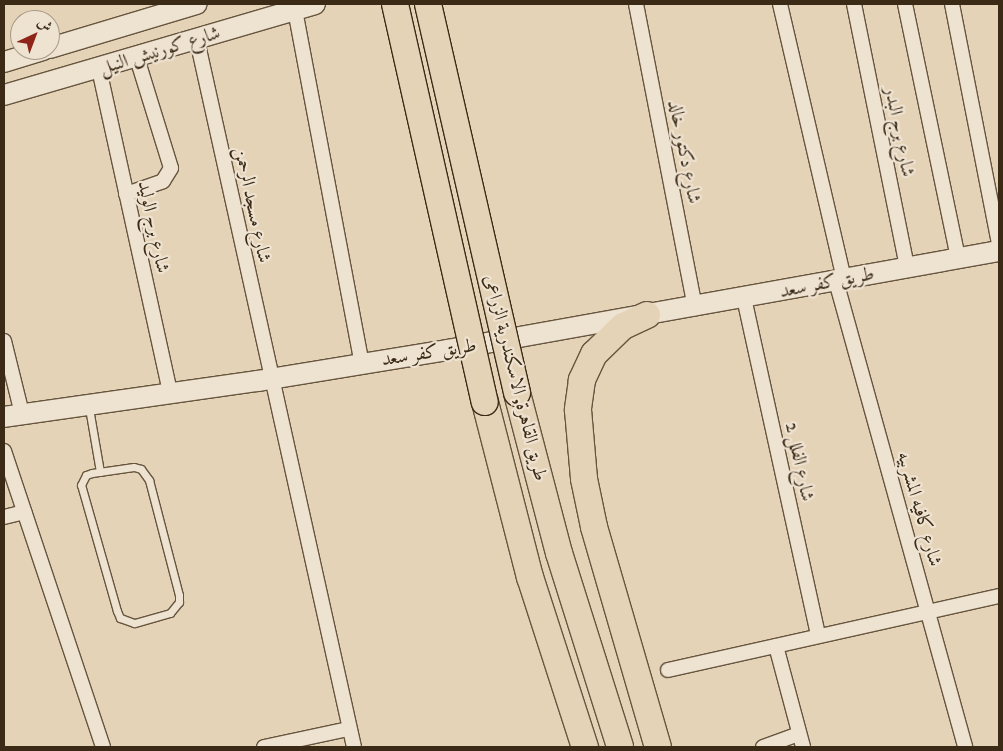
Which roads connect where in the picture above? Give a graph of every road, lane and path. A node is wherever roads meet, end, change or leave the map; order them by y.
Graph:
1 (197, 4) edge
2 (315, 4) edge
3 (395, 4) edge
4 (428, 4) edge
5 (636, 4) edge
6 (780, 4) edge
7 (854, 4) edge
8 (905, 4) edge
9 (952, 4) edge
10 (295, 10) junction
11 (197, 40) junction
12 (60, 45) edge
13 (137, 58) junction
14 (99, 69) junction
15 (4, 95) edge
16 (126, 194) junction
17 (999, 243) edge
18 (999, 250) edge
19 (958, 258) junction
20 (907, 268) junction
21 (840, 280) junction
22 (744, 298) junction
23 (695, 308) junction
24 (648, 316) junction
25 (4, 341) edge
26 (362, 364) junction
27 (271, 378) junction
28 (170, 393) junction
29 (88, 405) junction
30 (13, 416) edge
31 (4, 451) edge
32 (100, 472) junction
33 (24, 512) junction
34 (4, 517) edge
35 (999, 596) edge
36 (928, 612) junction
37 (818, 634) junction
38 (776, 646) junction
39 (668, 670) dead end
40 (348, 729) junction
41 (801, 741) edge
42 (103, 747) edge
43 (264, 747) edge
44 (354, 747) edge
45 (585, 747) edge
46 (620, 747) edge
47 (658, 747) edge
48 (764, 747) edge
49 (965, 747) edge

1 - 12 street, شارع كورنيش النيل
2 - 10 street, شارع كورنيش النيل
3 - 45 highway, طريق القاهرة, الاسكندرية الزراعى, bridge
4 - 46 highway, طريق القاهرة, الاسكندرية الزراعى, bridge
5 - 23 street, شارع دكتور خالد
6 - 21 street, شارع كافيه المشربيه
7 - 20 street, شارع برج البدر
8 - 19 street
9 - 17 street
10 - 11 street, شارع كورنيش النيل
10 - 26 street
11 - 13 street, شارع كورنيش النيل
11 - 27 street, شارع مسجد الرحمن
13 - 14 street, شارع كورنيش النيل
13 - 16 street
14 - 15 street, شارع كورنيش النيل
14 - 16 street, شارع برج الوليد
16 - 28 street, شارع برج الوليد
18 - 19 street, طريق كفر سعد
19 - 20 street, طريق كفر سعد
20 - 21 street, طريق كفر سعد
21 - 22 street, طريق كفر سعد
21 - 36 street, شارع كافيه المشربيه
22 - 23 street, طريق كفر سعد
22 - 37 street, شارع الفلل 2
23 - 24 street, طريق كفر سعد
24 - 26 street, طريق كفر سعد
24 - 47 highway
25 - 30 street
26 - 27 street, طريق كفر سعد
27 - 28 street, طريق كفر سعد
27 - 40 street, شارع مسجد الرحمن
28 - 29 street, طريق كفر سعد
29 - 30 street, طريق كفر سعد
29 - 32 lane
31 - 33 street
32 - 32 lane
33 - 34 street
33 - 42 street
35 - 36 street
36 - 37 street
36 - 49 street, شارع كافيه المشربيه
37 - 38 street
38 - 39 street
38 - 41 street
40 - 43 street
40 - 44 street, شارع مسجد الرحمن
41 - 48 street

